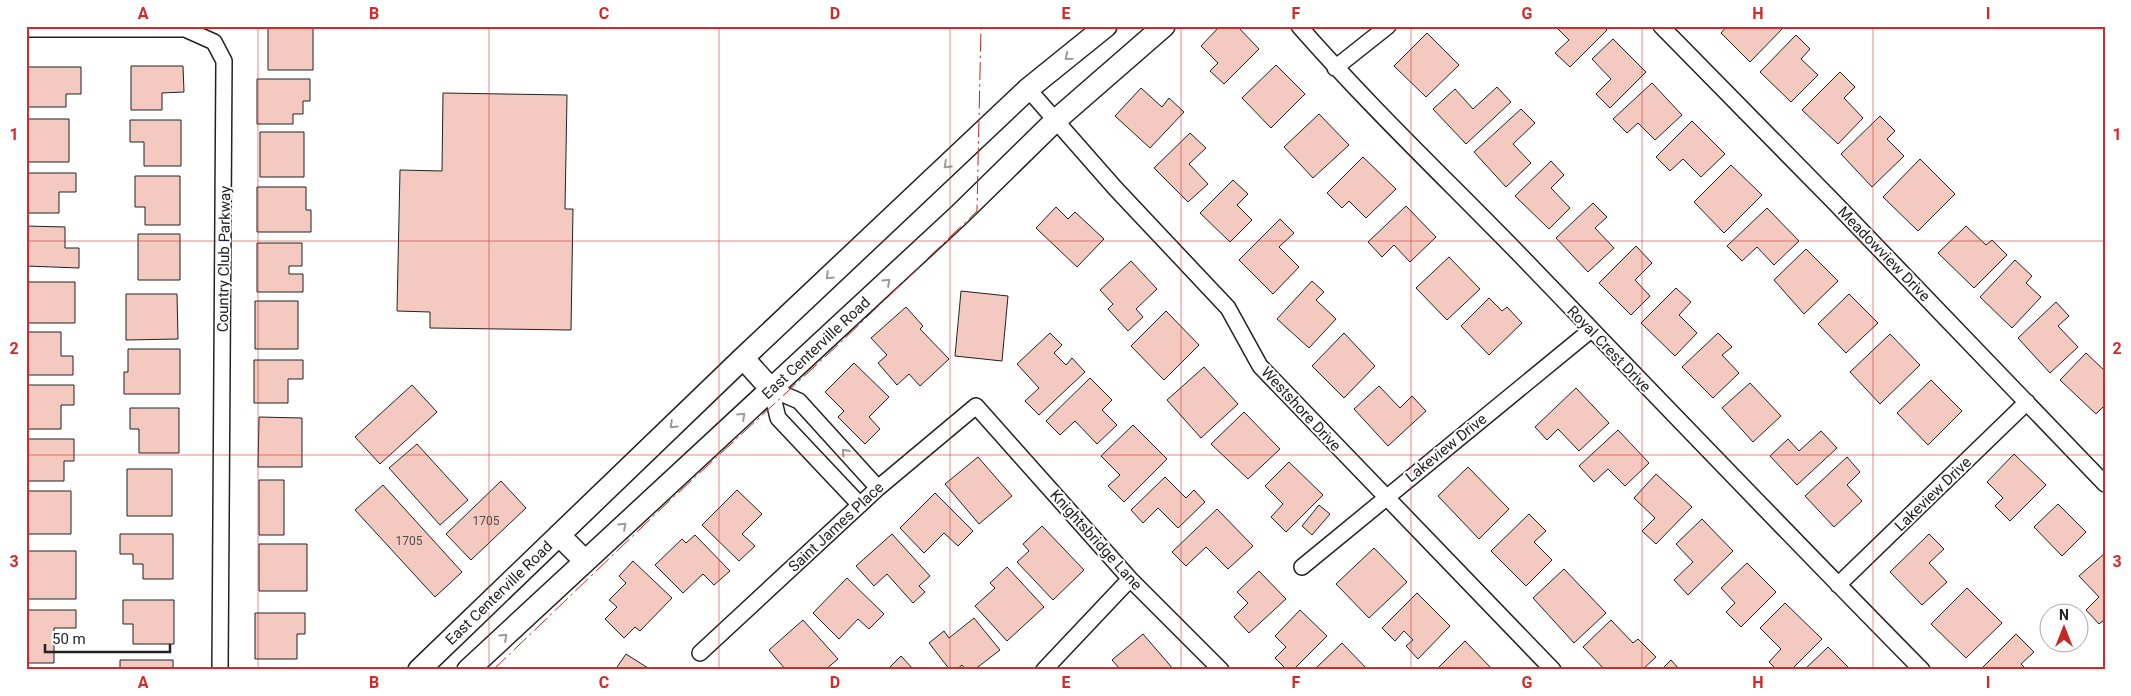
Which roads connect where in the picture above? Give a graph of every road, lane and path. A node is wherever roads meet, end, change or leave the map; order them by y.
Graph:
1 (1106, 26) edge
2 (1164, 26) edge
3 (1299, 26) edge
4 (1388, 26) edge
5 (1661, 26) edge
6 (26, 30) edge
7 (1336, 68) junction
8 (1028, 89) junction
9 (1056, 120) junction
10 (1590, 330) junction
11 (743, 358) junction
12 (771, 389) junction
13 (2027, 402) junction
14 (976, 406) joint
15 (2105, 484) edge
16 (878, 488) junction
17 (1386, 498) junction
18 (860, 504) junction
19 (559, 535) junction
20 (585, 561) junction
21 (1302, 567) dead end
22 (1130, 579) junction
23 (1838, 585) junction
24 (700, 653) dead end
25 (220, 670) edge
26 (419, 670) edge
27 (468, 670) edge
28 (1044, 670) edge
29 (1221, 670) edge
30 (1553, 670) edge
31 (1922, 670) edge

1 -> 8 main road, East Centerville Road
2 - 9 main road, East Centerville Road
3 - 7 street, Royal Crest Drive
4 - 7 street
5 - 13 street, Meadowview Drive
6 - 25 street, Country Club Parkway
7 - 10 street, Royal Crest Drive
8 - 9 street, Westshore Drive
8 -> 11 main road, East Centerville Road
12 -> 9 main road, East Centerville Road
9 - 17 street, Westshore Drive
10 - 17 street, Lakeview Drive
10 - 23 street, Royal Crest Drive
11 - 12 main road
11 -> 19 main road, East Centerville Road
16 -> 12 street
12 - 18 street
20 -> 12 main road, East Centerville Road
13 - 15 street, Meadowview Drive
13 - 23 street, Lakeview Drive
14 - 16 street, Saint James Place
14 - 22 street, Knightsbridge Lane
16 - 18 street, Saint James Place
17 - 21 street, Lakeview Drive
17 - 30 street, Westshore Drive
18 - 24 street, Saint James Place
19 - 20 main road
19 - 26 main road, East Centerville Road
27 -> 20 main road, East Centerville Road
22 - 28 street
22 - 29 street, Knightsbridge Lane
23 - 31 street, Royal Crest Drive

